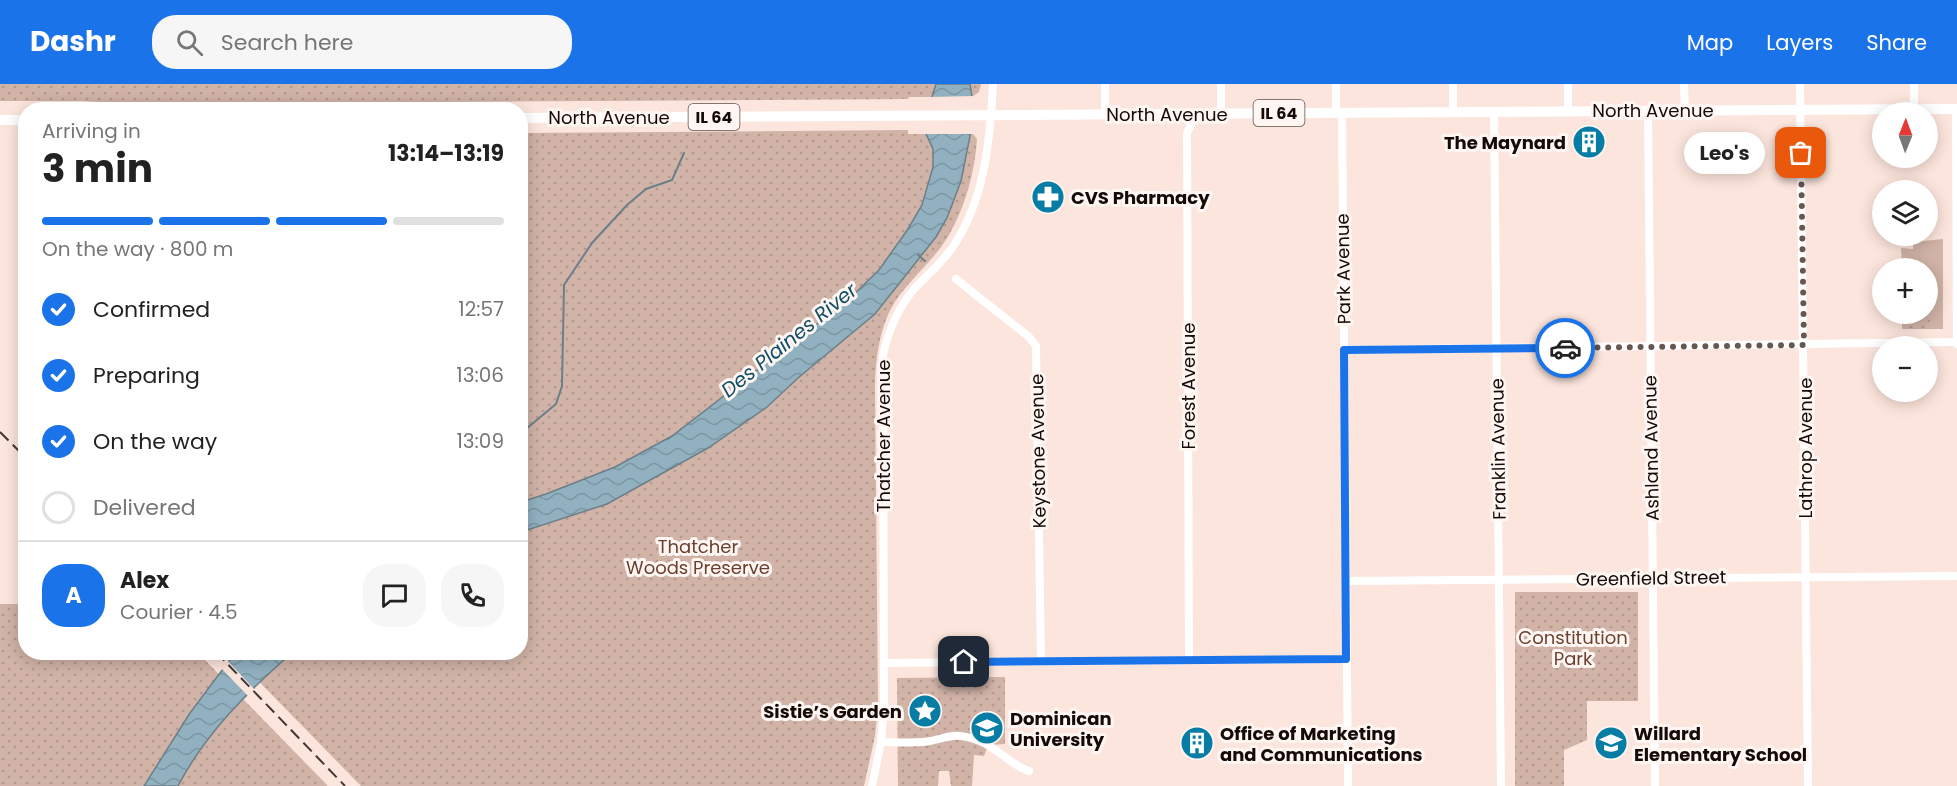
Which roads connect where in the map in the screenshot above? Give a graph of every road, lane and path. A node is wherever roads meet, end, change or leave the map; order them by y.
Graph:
1 (993, 84) edge
2 (1105, 84) edge
3 (1221, 84) edge
4 (1336, 84) edge
5 (1453, 84) edge
6 (1568, 84) edge
7 (1684, 84) edge
8 (1800, 84) edge
9 (1914, 84) edge
10 (1914, 102) edge
11 (1801, 109) junction
12 (1872, 109) edge
13 (1938, 109) edge
14 (1956, 109) edge
15 (1648, 110) junction
16 (1685, 110) junction
17 (1568, 111) junction
18 (1453, 112) junction
19 (1494, 112) junction
20 (1339, 113) junction
21 (991, 114) junction
22 (1105, 114) junction
23 (1196, 114) junction
24 (1221, 114) junction
25 (528, 118) edge
26 (0, 120) edge
27 (18, 120) edge
28 (956, 279) dead end
29 (1957, 343) edge
30 (1804, 345) junction
31 (1650, 347) junction
32 (1497, 348) junction
33 (1344, 350) junction
34 (1957, 576) edge
35 (1653, 578) junction
36 (1806, 578) junction
37 (1499, 580) junction
38 (1346, 581) junction
39 (1346, 659) junction
40 (1189, 660) junction
41 (1041, 661) junction
42 (884, 663) junction
43 (881, 742) junction
44 (1029, 771) dead end
45 (872, 786) edge
46 (1348, 786) edge
47 (1501, 786) edge
48 (1655, 786) edge
49 (1808, 786) edge

1 - 21 street, Thatcher Avenue
2 - 22 street
3 - 24 street
4 - 20 street, Park Avenue
5 - 18 street
6 - 17 street
7 - 16 street
8 - 11 street, Lathrop Avenue
9 - 10 street
11 - 12 main road, North Avenue / IL 64
11 - 16 main road, North Avenue / IL 64
11 - 30 street, Lathrop Avenue
13 - 14 main road, North Avenue / IL 64
14 - 29 street
15 - 16 main road, North Avenue / IL 64
15 - 17 main road, North Avenue / IL 64
15 - 31 street, Ashland Avenue
17 - 19 main road, North Avenue / IL 64
18 - 19 main road, North Avenue / IL 64
18 - 20 main road, North Avenue / IL 64
19 - 32 street, Franklin Avenue
20 - 24 main road, North Avenue / IL 64
20 - 33 street, Park Avenue
21 - 22 main road, North Avenue / IL 64
21 - 25 main road, North Avenue / IL 64
21 - 42 street, Thatcher Avenue
22 - 23 main road, North Avenue / IL 64
23 - 24 main road, North Avenue / IL 64
23 - 40 street, Forest Avenue
26 - 27 main road
28 - 41 street, Keystone Avenue
29 - 30 street
30 - 31 street
30 - 36 street, Lathrop Avenue
31 - 32 street
31 - 35 street, Ashland Avenue
32 - 33 street
32 - 37 street, Franklin Avenue
33 - 38 street, Park Avenue
34 - 36 street, Greenfield Street
35 - 36 street, Greenfield Street
35 - 37 street, Greenfield Street
35 - 48 street, Ashland Avenue
36 - 49 street, Lathrop Avenue
37 - 38 street, Greenfield Street
37 - 47 street, Franklin Avenue
38 - 39 street, Park Avenue
39 - 40 street
39 - 46 street, Park Avenue
40 - 41 street
41 - 42 street
42 - 43 street, Thatcher Avenue
43 - 44 street
43 - 45 street, Thatcher Avenue

